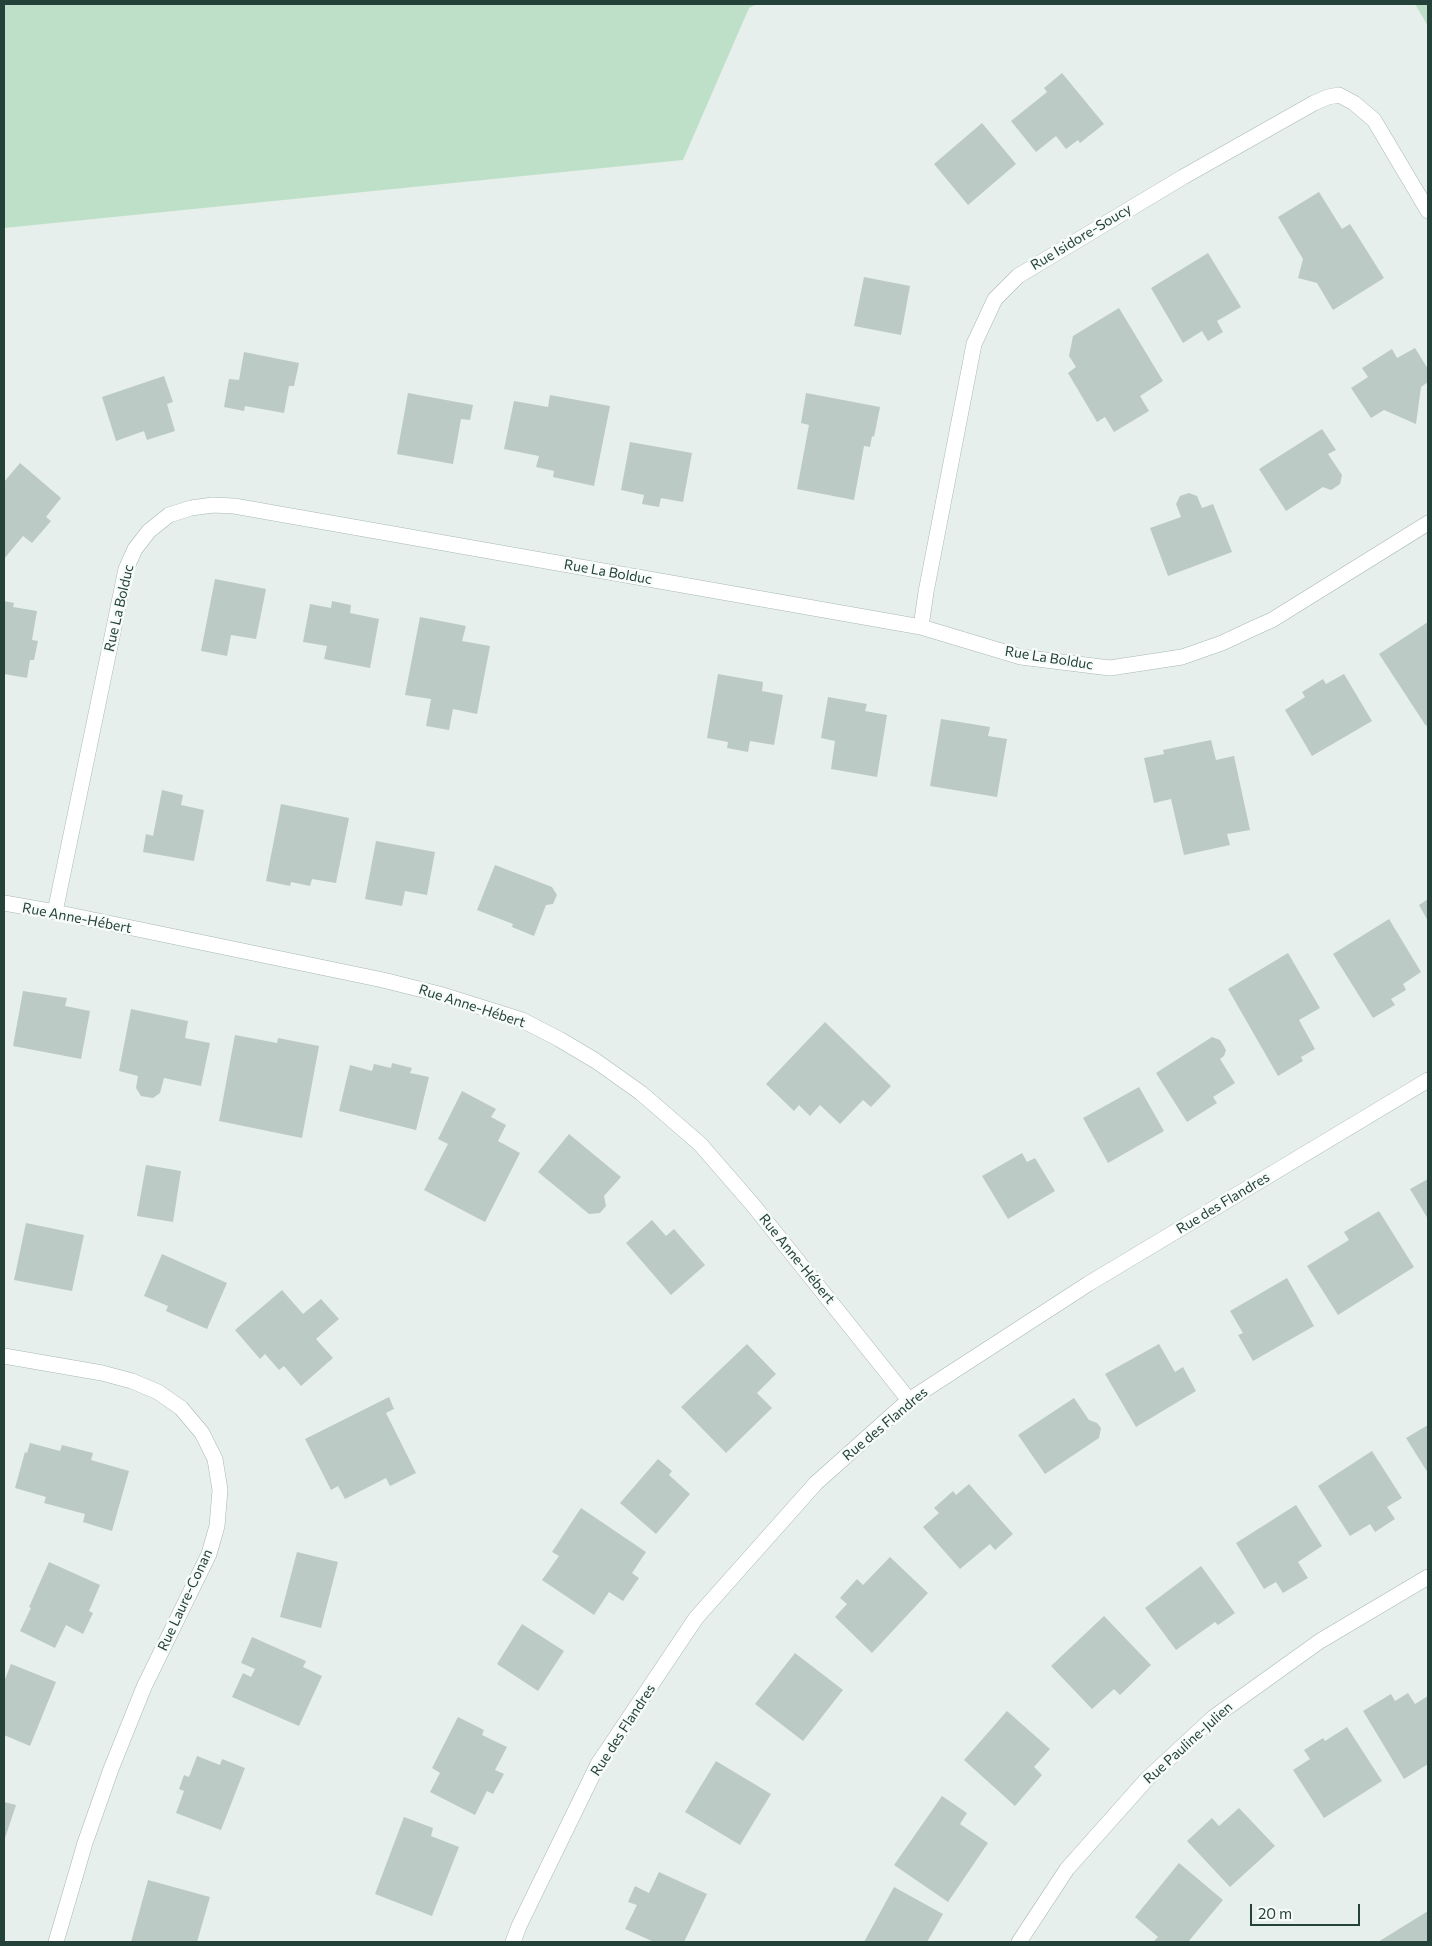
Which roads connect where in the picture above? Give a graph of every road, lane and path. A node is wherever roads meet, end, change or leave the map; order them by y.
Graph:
1 (1428, 211) edge
2 (1428, 522) edge
3 (921, 627) junction
4 (4, 903) edge
5 (55, 912) junction
6 (1428, 1080) edge
7 (4, 1356) edge
8 (909, 1400) junction
9 (1428, 1577) edge
10 (56, 1942) edge
11 (513, 1942) edge
12 (1019, 1942) edge

1 - 3 street, Rue Isidore-Soucy
2 - 3 street, Rue La Bolduc
3 - 5 street, Rue La Bolduc
4 - 5 street, Rue Anne-Hébert
5 - 8 street, Rue Anne-Hébert
6 - 8 street, Rue des Flandres
7 - 10 street, Rue Laure-Conan
8 - 11 street, Rue des Flandres
9 - 12 street, Rue Pauline-Julien

